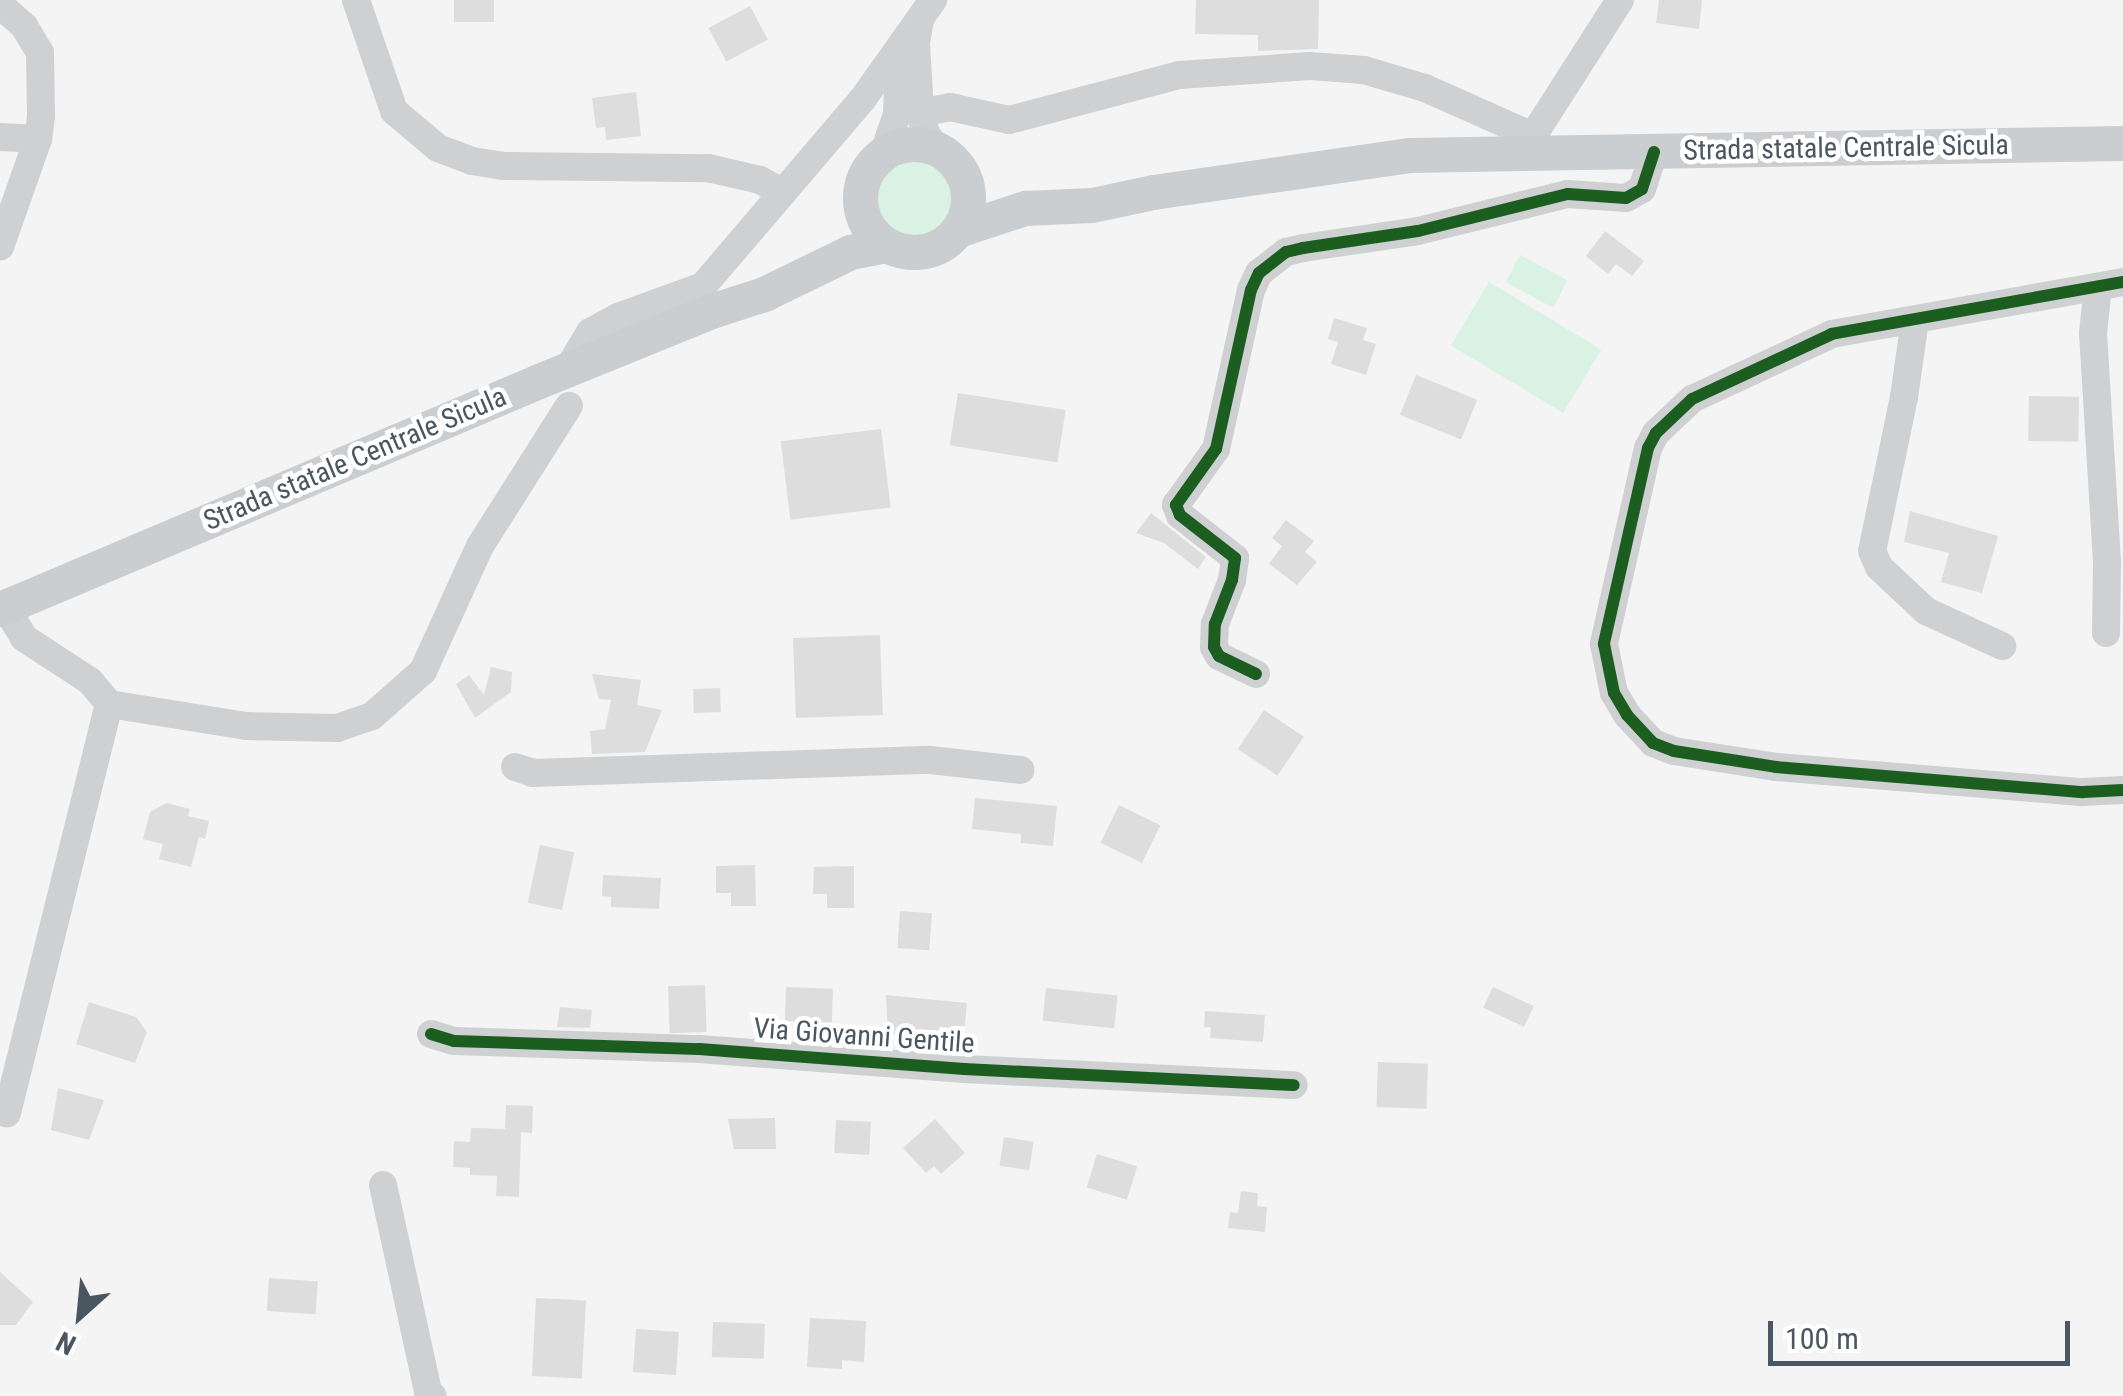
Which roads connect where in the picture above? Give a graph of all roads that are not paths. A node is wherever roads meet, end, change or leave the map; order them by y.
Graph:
1 (356, 0) edge
2 (1620, 0) edge
3 (0, 4) edge
4 (927, 9) edge
5 (898, 50) junction
6 (916, 72) junction
7 (920, 114) junction
8 (1009, 120) junction
9 (0, 137) edge
10 (38, 138) junction
11 (2123, 143) edge
12 (1533, 145) junction
13 (884, 152) junction
14 (1654, 152) junction
15 (950, 161) junction
16 (783, 192) junction
17 (1152, 192) junction
18 (860, 193) junction
19 (958, 230) junction
20 (887, 245) junction
21 (0, 247) edge
22 (2116, 285) edge
23 (711, 310) junction
24 (1915, 320) junction
25 (568, 369) junction
26 (569, 406) dead end
27 (3, 608) edge
28 (2106, 633) dead end
29 (2002, 646) dead end
30 (1256, 674) dead end
31 (109, 704) junction
32 (515, 767) dead end
33 (1020, 770) dead end
34 (2123, 790) edge
35 (431, 1034) dead end
36 (1294, 1085) dead end
37 (7, 1114) dead end
38 (384, 1185) dead end
39 (433, 1396) edge

1 - 16 street
2 - 12 street
3 - 10 street
4 - 5 street
4 - 6 street
5 - 13 street
5 - 16 street
6 - 7 street
6 - 8 street
7 - 8 street
7 - 15 street
8 - 12 street
9 - 10 street
10 - 21 street
11 - 14 main road, Strada statale Centrale Sicula
12 - 14 main road, Strada statale Centrale Sicula
12 - 17 main road, Strada statale Centrale Sicula
13 - 15 main road
13 - 18 main road
14 - 30 street
15 - 17 main road, Strada statale Centrale Sicula
15 - 19 main road
16 - 25 street
17 - 19 main road, Strada statale Centrale Sicula
18 - 20 main road
18 - 23 main road, Strada statale Centrale Sicula
19 - 20 main road
20 - 23 main road, Strada statale Centrale Sicula
22 - 24 street
22 - 28 street
23 - 25 main road, Strada statale Centrale Sicula
24 - 29 street
24 - 34 street
25 - 27 main road, Strada statale Centrale Sicula
26 - 31 street
27 - 31 street
31 - 37 street
32 - 33 street
35 - 36 street, Via Giovanni Gentile
38 - 39 street

